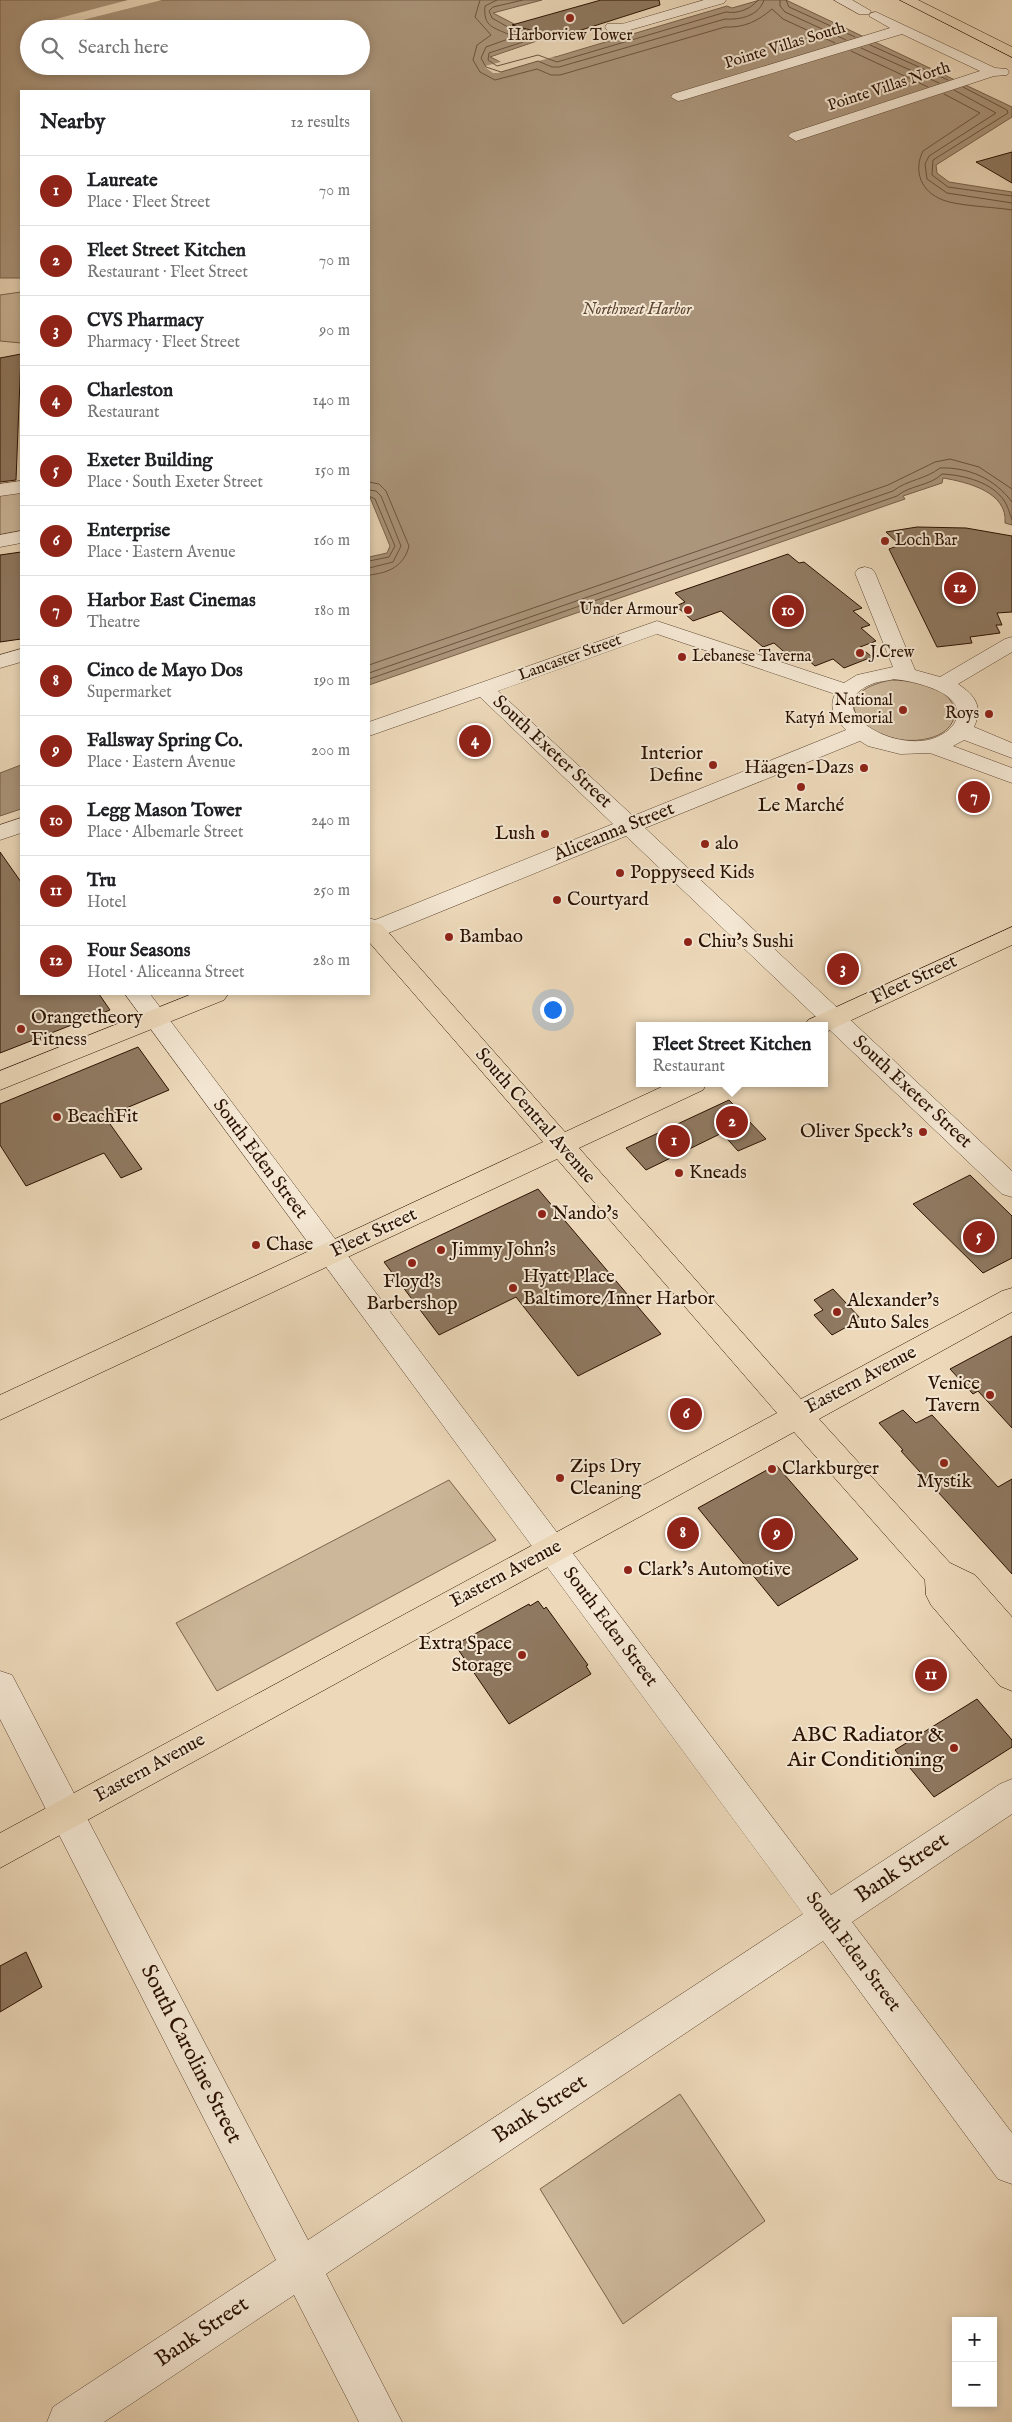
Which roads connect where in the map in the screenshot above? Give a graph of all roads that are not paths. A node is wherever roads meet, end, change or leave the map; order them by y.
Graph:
1 (667, 0) edge
2 (719, 0) edge
3 (840, 0) edge
4 (907, 0) edge
5 (931, 0) edge
6 (687, 9) junction
7 (612, 27) dead end
8 (902, 29) junction
9 (1012, 40) edge
10 (1012, 53) edge
11 (1012, 70) edge
12 (993, 72) junction
13 (678, 97) dead end
14 (796, 136) dead end
15 (20, 487) edge
16 (0, 490) edge
17 (20, 537) edge
18 (0, 541) edge
19 (865, 573) dead end
20 (1012, 642) edge
21 (20, 655) edge
22 (0, 662) edge
23 (906, 673) junction
24 (943, 684) junction
25 (484, 689) junction
26 (847, 691) junction
27 (370, 729) edge
28 (962, 730) junction
29 (858, 733) junction
30 (932, 746) junction
31 (1012, 751) edge
32 (1012, 776) edge
33 (630, 826) junction
34 (370, 929) edge
35 (1012, 935) edge
36 (138, 995) edge
37 (212, 995) edge
38 (155, 1018) junction
39 (825, 1022) edge
40 (828, 1025) edge
41 (0, 1081) edge
42 (685, 1087) edge
43 (561, 1145) junction
44 (1012, 1187) edge
45 (331, 1253) junction
46 (1012, 1298) edge
47 (0, 1408) edge
48 (797, 1415) junction
49 (552, 1549) junction
50 (941, 1574) junction
51 (1012, 1640) edge
52 (1012, 1676) edge
53 (0, 1686) edge
54 (1012, 1796) edge
55 (66, 1814) junction
56 (0, 1851) edge
57 (828, 1918) junction
58 (1012, 2165) edge
59 (302, 2267) junction
60 (68, 2422) edge
61 (381, 2422) edge

1 - 6 street
2 - 6 street
3 - 8 street
4 - 10 main road
5 - 9 main road
6 - 7 street
8 - 12 street
8 - 13 street, Pointe Villas South
11 - 12 street, Pointe Villas North
12 - 14 street, Pointe Villas North
15 - 16 street
17 - 18 street
19 - 23 street
20 - 24 street
21 - 22 street
23 - 24 street
23 - 26 street
24 - 28 street
25 - 26 street, Lancaster Street
25 - 27 street, Lancaster Street
25 - 33 street, South Exeter Street
26 - 29 street
28 - 30 street
28 - 31 street
29 - 30 street
29 - 33 street, Aliceanna Street
30 - 32 street
33 - 34 street, Aliceanna Street
33 - 39 street, South Exeter Street
34 - 43 main road, South Central Avenue
35 - 39 main road, Fleet Street
36 - 38 street, South Eden Street
37 - 38 main road
38 - 41 main road
38 - 45 street, South Eden Street
40 - 44 street, South Exeter Street
42 - 43 main road, Fleet Street
43 - 45 main road, Fleet Street
43 - 48 main road, South Central Avenue
45 - 47 main road, Fleet Street
45 - 49 street, South Eden Street
46 - 48 main road, Eastern Avenue
48 - 49 main road, Eastern Avenue
48 - 50 main road, South Central Avenue
49 - 55 main road, Eastern Avenue
49 - 57 street, South Eden Street
50 - 51 main road, South Central Avenue
50 - 52 main road
53 - 55 street, South Caroline Street
54 - 57 street, Bank Street
55 - 56 main road, Eastern Avenue
55 - 59 street, South Caroline Street
57 - 58 street, South Eden Street
57 - 59 street, Bank Street
59 - 60 street, Bank Street
59 - 61 street, South Caroline Street

